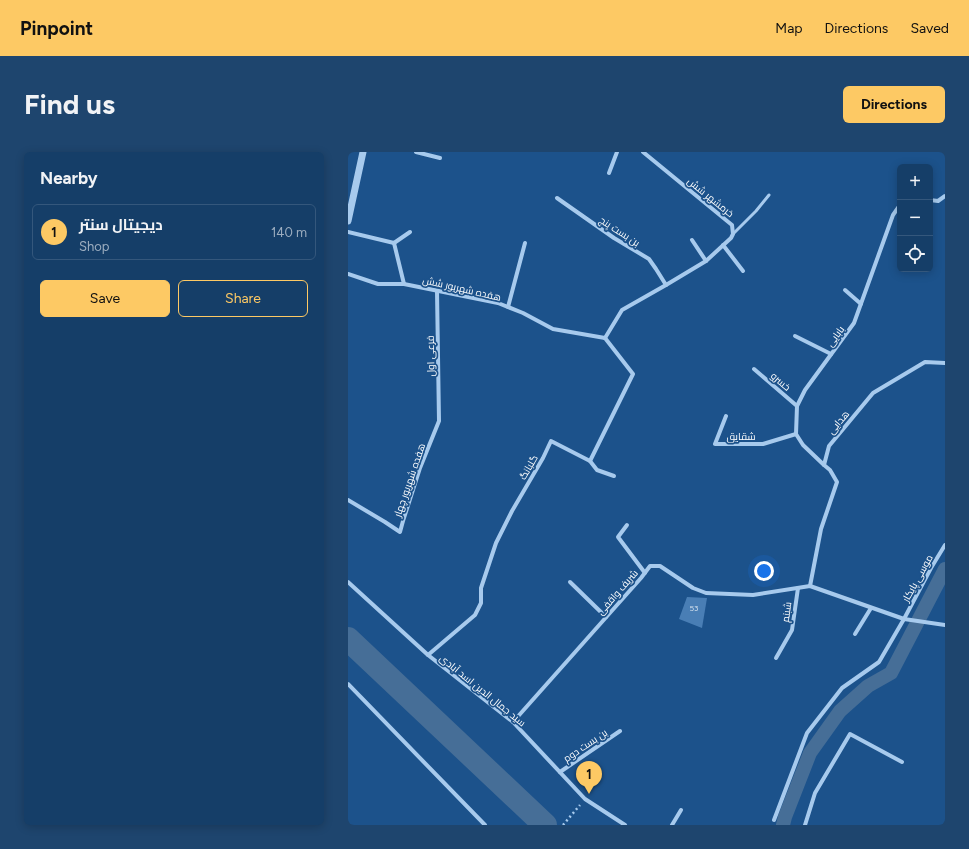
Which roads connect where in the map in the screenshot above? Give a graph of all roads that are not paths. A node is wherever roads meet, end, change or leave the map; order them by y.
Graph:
1 (362, 152) edge
2 (416, 152) edge
3 (617, 152) edge
4 (643, 152) edge
5 (440, 158) dead end
6 (609, 172) dead end
7 (769, 195) dead end
8 (945, 196) edge
9 (557, 198) dead end
10 (933, 200) edge
11 (897, 209) edge
12 (348, 221) edge
13 (348, 232) edge
14 (410, 232) dead end
15 (733, 234) junction
16 (692, 240) dead end
17 (394, 243) junction
18 (525, 243) dead end
19 (723, 245) junction
20 (706, 262) junction
21 (743, 271) dead end
22 (348, 274) edge
23 (404, 284) junction
24 (666, 285) junction
25 (845, 290) dead end
26 (437, 291) junction
27 (861, 304) junction
28 (508, 307) junction
29 (795, 336) dead end
30 (605, 338) junction
31 (831, 354) junction
32 (945, 363) edge
33 (754, 369) dead end
34 (797, 406) junction
35 (726, 416) dead end
36 (439, 421) joint
37 (796, 434) junction
38 (590, 461) junction
39 (824, 465) junction
40 (614, 476) dead end
41 (348, 500) edge
42 (628, 525) dead end
43 (945, 545) edge
44 (644, 573) junction
45 (348, 582) edge
46 (570, 582) dead end
47 (810, 586) junction
48 (798, 588) junction
49 (871, 608) junction
50 (606, 617) junction
51 (904, 620) junction
52 (943, 625) edge
53 (855, 634) dead end
54 (428, 655) junction
55 (776, 658) dead end
56 (348, 684) edge
57 (513, 722) junction
58 (620, 731) dead end
59 (902, 762) dead end
60 (560, 772) junction
61 (681, 810) dead end
62 (774, 820) dead end
63 (485, 825) edge
64 (625, 825) edge
65 (672, 825) edge
66 (805, 825) edge

1 - 12 street
2 - 5 street
3 - 6 street
4 - 15 street, خرمشهر شش
7 - 15 lane
8 - 10 street
9 - 24 street, بن بست پنج
11 - 27 street, بابایی
13 - 17 street
14 - 17 street
15 - 19 street, خرمشهر شش
16 - 20 street
17 - 23 street
18 - 28 street
19 - 20 street, خرمشهر شش
19 - 21 street
20 - 24 street, خرمشهر شش
22 - 23 street, هفده شهریور شش
23 - 26 street, هفده شهریور شش
24 - 30 street
25 - 27 street
26 - 28 street, هفده شهریور شش
26 - 36 street, فرعی اول
27 - 31 street, بابایی
28 - 30 street, هفده شهریور شش
29 - 31 street
30 - 38 street
31 - 34 street, بابایی
32 - 39 street, هدایی
33 - 34 street, خسرو
34 - 37 street, بابایی
35 - 37 street, شقایق
36 - 41 street, هفده شهریور چهار
37 - 39 street
38 - 40 street
38 - 54 street, گلبانگ
39 - 47 street
42 - 44 street
43 - 51 street, موسی پایکار
44 - 48 street, شریف واقفی
44 - 50 street, شریف واقفی
45 - 54 street, سید جمال الدین اسد آبادی
46 - 50 street
47 - 48 street, شریف واقفی
47 - 49 street, شریف واقفی
48 - 55 street, شبنم
49 - 51 street, شریف واقفی
49 - 53 street
50 - 57 street, شریف واقفی
51 - 52 street, شریف واقفی
51 - 62 street, موسی پایکار
54 - 57 street, سید جمال الدین اسد آبادی
56 - 63 street
57 - 60 street, سید جمال الدین اسد آبادی
58 - 60 street, بن بست دوم
59 - 66 street
60 - 64 street, سید جمال الدین اسد آبادی
61 - 65 street

